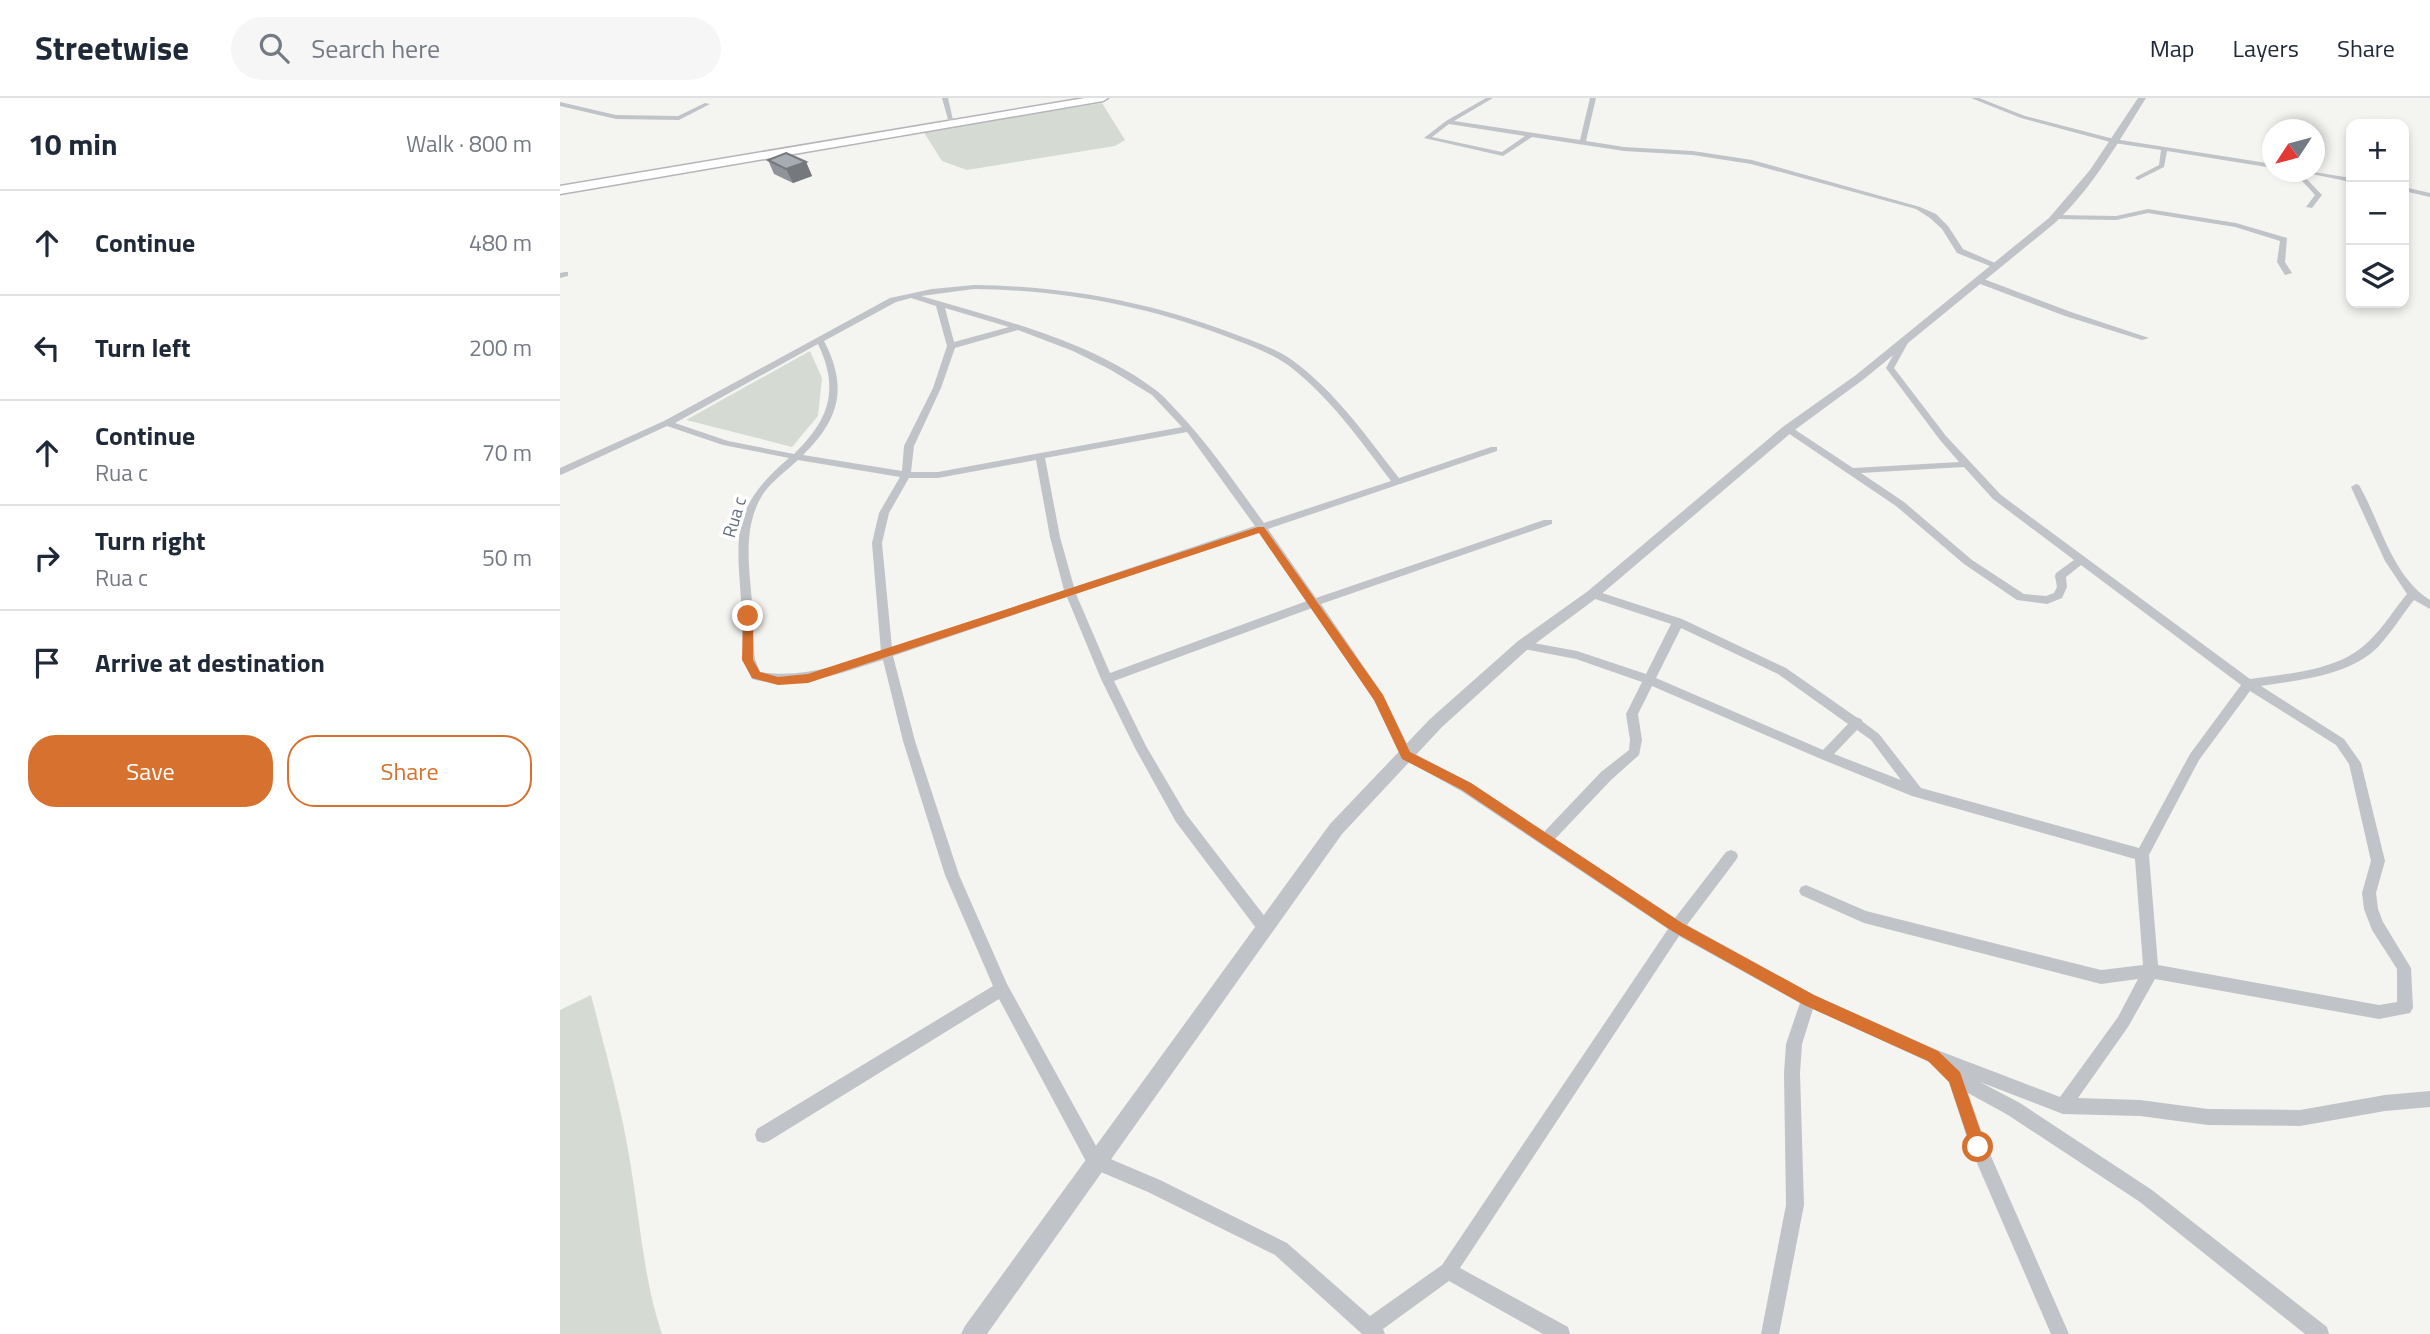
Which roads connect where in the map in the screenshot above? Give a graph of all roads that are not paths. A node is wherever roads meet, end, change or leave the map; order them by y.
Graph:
1 (945, 98) edge
2 (952, 98) edge
3 (1103, 98) edge
4 (1490, 98) edge
5 (1593, 98) edge
6 (1973, 98) edge
7 (2142, 98) edge
8 (1079, 100) edge
9 (560, 104) edge
10 (707, 104) dead end
11 (955, 122) junction
12 (1448, 122) junction
13 (1529, 136) junction
14 (2114, 141) junction
15 (1582, 144) junction
16 (2164, 150) junction
17 (2262, 164) edge
18 (2325, 175) edge
19 (2138, 178) dead end
20 (2346, 179) edge
21 (2307, 182) edge
22 (560, 190) edge
23 (2409, 190) edge
24 (2430, 195) edge
25 (2310, 207) dead end
26 (2057, 216) junction
27 (1998, 266) junction
28 (2288, 273) dead end
29 (1978, 280) junction
30 (909, 295) junction
31 (940, 306) junction
32 (1018, 327) junction
33 (2145, 338) dead end
34 (820, 341) junction
35 (1905, 341) junction
36 (951, 346) junction
37 (667, 423) junction
38 (1189, 429) junction
39 (1788, 429) junction
40 (1494, 450) dead end
41 (796, 457) junction
42 (1040, 458) junction
43 (1966, 464) junction
44 (1853, 471) junction
45 (560, 472) edge
46 (906, 475) junction
47 (1397, 482) junction
48 (2356, 487) dead end
49 (1548, 522) dead end
50 (1261, 529) junction
51 (2081, 560) junction
52 (1069, 590) junction
53 (1593, 594) junction
54 (2413, 594) junction
55 (1313, 603) junction
56 (2430, 605) edge
57 (1678, 622) junction
58 (1523, 645) junction
59 (887, 654) junction
60 (1107, 679) junction
61 (1650, 680) junction
62 (2248, 684) junction
63 (1857, 722) junction
64 (1406, 755) junction
65 (1825, 756) junction
66 (1917, 792) junction
67 (1546, 839) junction
68 (2142, 855) junction
69 (1731, 856) dead end
70 (1807, 891) dead end
71 (1264, 927) junction
72 (1677, 927) junction
73 (2151, 971) junction
74 (1002, 989) junction
75 (1809, 1000) junction
76 (1933, 1056) junction
77 (1955, 1077) junction
78 (2430, 1099) edge
79 (2063, 1106) junction
80 (762, 1135) dead end
81 (1095, 1161) junction
82 (1448, 1271) junction
83 (1373, 1331) edge
84 (973, 1334) edge
85 (1561, 1334) edge
86 (1770, 1334) edge
87 (2060, 1334) edge
88 (2320, 1334) edge

1 - 11 street
2 - 11 street
3 - 8 highway
4 - 12 street
5 - 15 street
6 - 14 street
7 - 14 street
8 - 11 highway
9 - 10 street
11 - 22 highway
12 - 13 street
12 - 13 street
13 - 15 street
14 - 16 street
14 - 26 street
15 - 27 street
16 - 17 street
16 - 19 street
18 - 20 street
21 - 25 street
23 - 24 street
26 - 27 street
26 - 28 street
27 - 29 street
29 - 33 street
29 - 35 street
30 - 31 street
30 - 34 street
30 - 47 street
31 - 32 street
31 - 36 street
32 - 36 street
32 - 38 street
34 - 37 street
34 - 41 street, Rua c
35 - 39 street
35 - 43 street
36 - 46 street
37 - 41 street
37 - 45 street
38 - 42 street
38 - 50 street
39 - 44 street
39 - 53 street
40 - 47 street, Rua c
41 - 46 street
41 - 59 street, Rua c
42 - 46 street
42 - 52 street
43 - 44 street
43 - 51 street
44 - 51 street
46 - 59 street
47 - 50 street, Rua c
48 - 54 street
49 - 55 street
50 - 52 street, Rua c
50 - 55 street
51 - 62 street
52 - 59 street, Rua c
52 - 60 street
53 - 57 street
53 - 58 street
54 - 56 street
54 - 62 street
55 - 60 street
55 - 64 street
57 - 61 street
57 - 63 street
58 - 61 street
58 - 64 street
59 - 74 street
60 - 71 street
61 - 65 street
61 - 67 street
62 - 68 street
62 - 73 street
63 - 65 street
63 - 66 street
64 - 67 street
64 - 71 street
65 - 66 street
66 - 68 street
67 - 72 street
68 - 73 street
69 - 72 street
70 - 73 street
71 - 81 street
72 - 75 street
72 - 82 street
73 - 79 street
74 - 80 street
74 - 81 street
75 - 76 street
75 - 86 street
76 - 77 street
76 - 79 street
77 - 87 street
77 - 88 street
78 - 79 street
81 - 83 street
81 - 84 street
82 - 83 street
82 - 85 street

